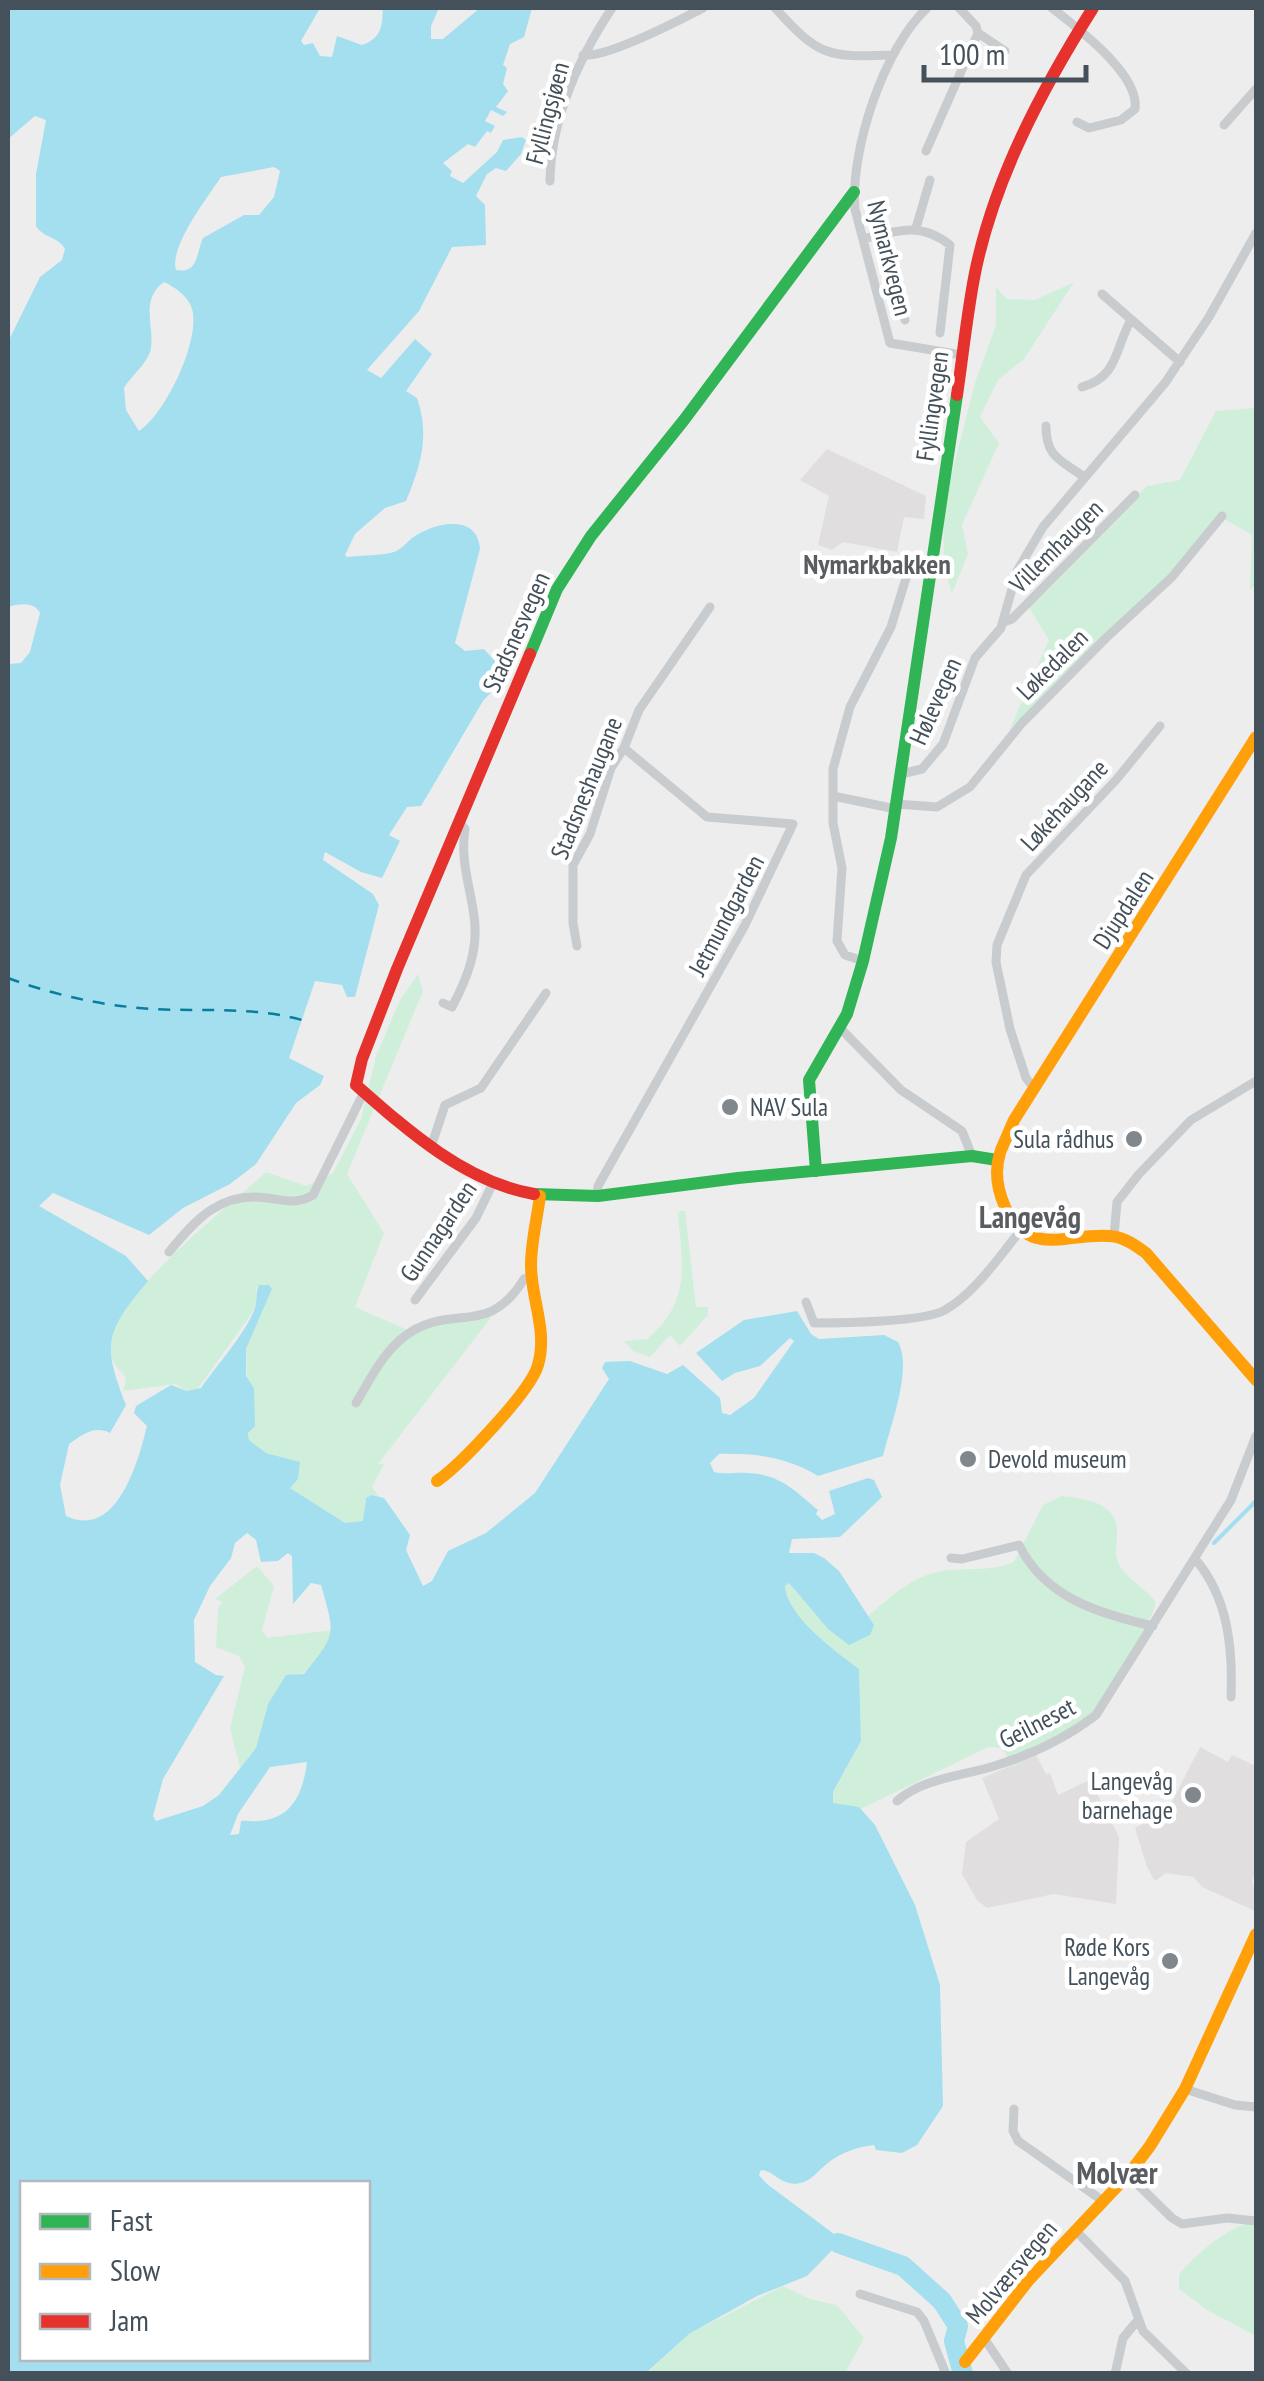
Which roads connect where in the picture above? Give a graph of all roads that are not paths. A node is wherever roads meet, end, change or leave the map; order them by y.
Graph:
1 (612, 8) edge
2 (703, 8) edge
3 (775, 8) edge
4 (927, 8) edge
5 (959, 8) edge
6 (1052, 8) edge
7 (1093, 8) edge
8 (1079, 30) junction
9 (978, 33) junction
10 (1005, 51) dead end
11 (584, 55) junction
12 (891, 55) junction
13 (1256, 89) edge
14 (1076, 122) dead end
15 (1224, 125) dead end
16 (926, 151) dead end
17 (930, 180) dead end
18 (550, 181) dead end
19 (854, 192) junction
20 (916, 228) junction
21 (888, 232) junction
22 (1256, 233) edge
23 (863, 239) junction
24 (1253, 246) edge
25 (1102, 294) dead end
26 (905, 320) dead end
27 (1131, 320) junction
28 (940, 333) dead end
29 (962, 354) junction
30 (1180, 362) junction
31 (1082, 387) dead end
32 (1046, 426) dead end
33 (1084, 477) junction
34 (1135, 496) dead end
35 (1222, 516) dead end
36 (910, 565) dead end
37 (710, 607) dead end
38 (1004, 622) junction
39 (1160, 726) dead end
40 (1256, 737) edge
41 (624, 748) junction
42 (901, 774) junction
43 (832, 796) junction
44 (896, 806) junction
45 (459, 822) junction
46 (577, 946) dead end
47 (864, 961) junction
48 (546, 993) dead end
49 (443, 1004) dead end
50 (841, 1029) junction
51 (1256, 1081) edge
52 (1035, 1089) junction
53 (364, 1092) junction
54 (432, 1144) junction
55 (1000, 1155) junction
56 (972, 1156) junction
57 (816, 1171) junction
58 (493, 1183) junction
59 (597, 1194) junction
60 (540, 1196) junction
61 (1020, 1231) junction
62 (1114, 1236) junction
63 (169, 1252) dead end
64 (532, 1276) junction
65 (415, 1300) dead end
66 (806, 1302) dead end
67 (1256, 1380) edge
68 (356, 1403) dead end
69 (1256, 1436) edge
70 (437, 1481) dead end
71 (952, 1558) dead end
72 (1196, 1560) junction
73 (1153, 1626) junction
74 (1231, 1697) dead end
75 (897, 1801) dead end
76 (1255, 1943) edge
77 (1185, 2088) junction
78 (1256, 2108) edge
79 (1014, 2109) dead end
80 (1128, 2175) junction
81 (1103, 2201) junction
82 (1256, 2221) edge
83 (1076, 2231) junction
84 (860, 2294) dead end
85 (1138, 2320) junction
86 (984, 2338) junction
87 (960, 2368) edge
88 (946, 2374) edge
89 (1008, 2374) edge
90 (1115, 2374) edge
91 (1187, 2374) edge

1 - 11 street, Fyllingsjøen
2 - 11 street, Fyllingsjøen
3 - 12 street
4 - 12 street, Nymarkvegen
5 - 9 street
6 - 8 street
7 - 8 street, Fyllingvegen
8 - 14 street
8 - 29 street, Fyllingvegen
9 - 10 street
9 - 16 street
11 - 18 street, Fyllingsjøen
12 - 19 street, Nymarkvegen
13 - 15 street
17 - 20 street
19 - 23 street, Nymarkvegen
19 - 45 street, Stadsnesvegen
20 - 21 street
20 - 28 street
21 - 23 street
21 - 26 street
22 - 24 street, Hølevegen
23 - 29 street, Nymarkvegen
24 - 30 street, Hølevegen
25 - 27 street
27 - 30 street
27 - 31 street
29 - 42 street, Fyllingvegen
30 - 33 street, Hølevegen
32 - 33 street
33 - 38 street, Hølevegen
34 - 38 street, Villemhaugen
35 - 44 street, Løkedalen
36 - 43 street
37 - 41 street, Stadsneshaugane
38 - 42 street, Hølevegen
39 - 52 street, Løkehaugane
40 - 52 street, Djupdalen
41 - 46 street, Stadsneshaugane
41 - 59 street, Jetmundgarden
42 - 44 street, Fyllingvegen
43 - 44 street
43 - 47 street
44 - 47 street, Fyllingvegen
45 - 49 street
45 - 53 street, Stadsnesvegen
47 - 50 street, Fyllingvegen
48 - 54 street
50 - 56 street
50 - 57 street, Fyllingvegen
51 - 62 street
52 - 55 street, Djupdalen
53 - 54 street
53 - 63 street, Stadsnesvegen
54 - 58 street
55 - 56 street
55 - 61 street
56 - 57 street
57 - 59 street
58 - 60 street
58 - 65 street, Gunnagarden
59 - 60 street
60 - 64 street
61 - 62 street
61 - 66 street
62 - 67 street
64 - 68 street
64 - 70 street
69 - 72 street, Geilneset
71 - 73 street
72 - 73 street, Geilneset
72 - 74 street
73 - 75 street, Geilneset
76 - 77 street, Molværsvegen
77 - 78 street
77 - 80 street, Molværsvegen
79 - 81 street
80 - 81 street, Molværsvegen
80 - 82 street
81 - 83 street, Molværsvegen
83 - 85 street
83 - 86 street, Molværsvegen
84 - 88 street, Molværsvegen
85 - 90 street
85 - 91 street
86 - 87 street, Molværsvegen
86 - 89 street

